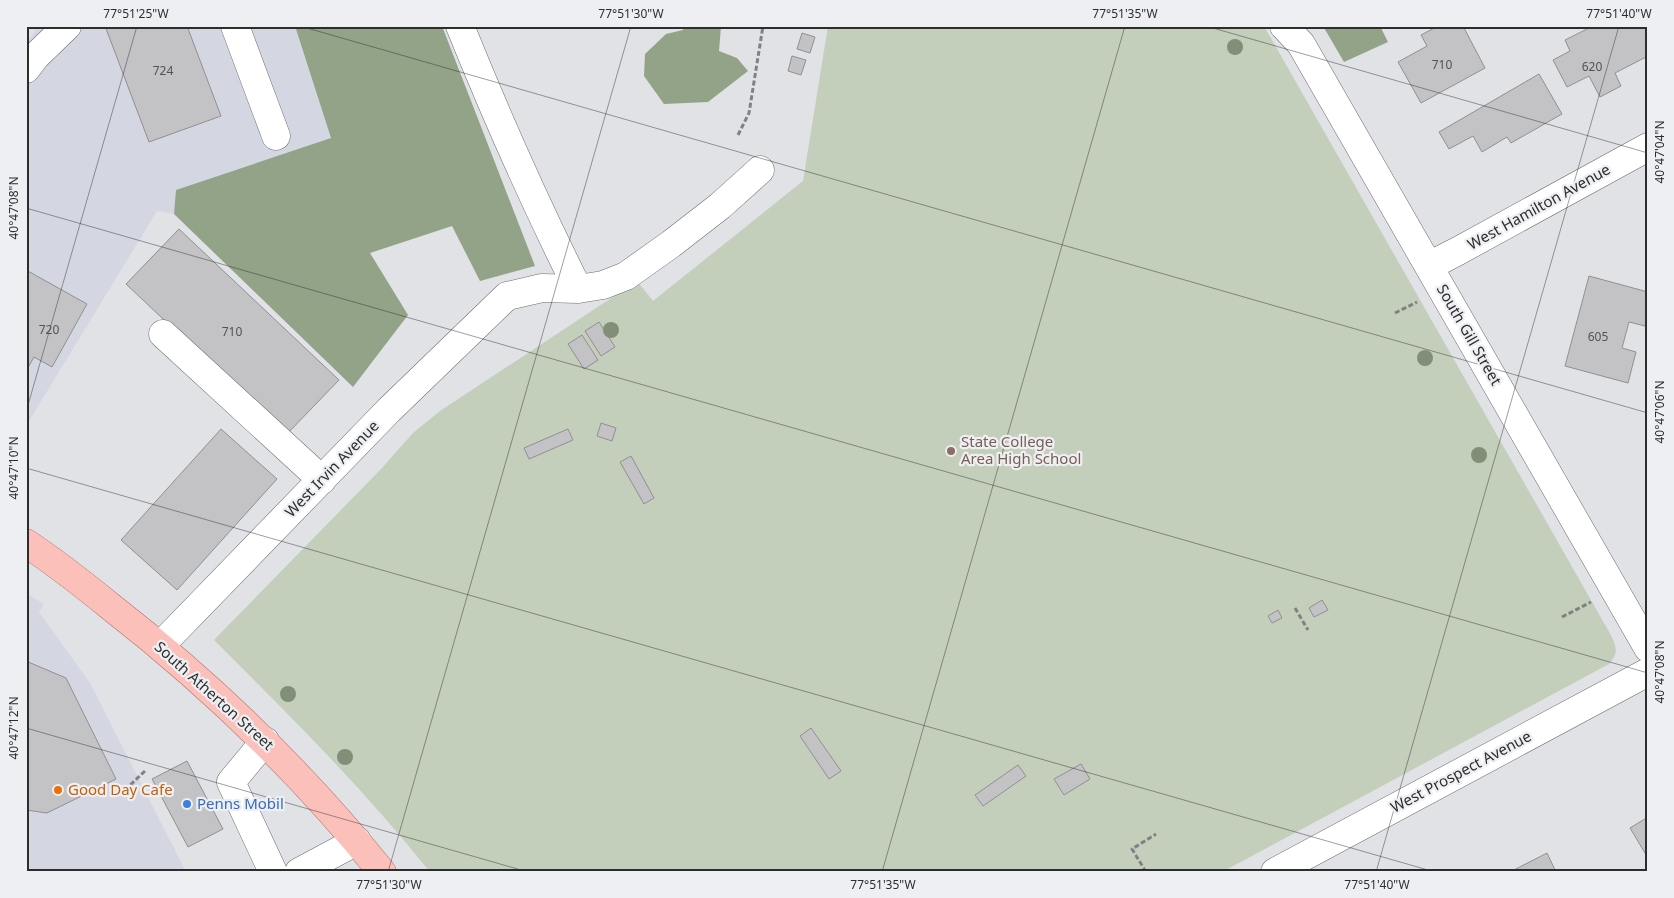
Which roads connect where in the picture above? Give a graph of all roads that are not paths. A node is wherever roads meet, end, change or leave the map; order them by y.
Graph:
1 (68, 26) edge
2 (235, 26) edge
3 (460, 26) edge
4 (1284, 26) edge
5 (26, 69) edge
6 (276, 136) dead end
7 (1648, 146) edge
8 (760, 170) dead end
9 (1429, 266) junction
10 (578, 289) junction
11 (162, 334) dead end
12 (322, 480) junction
13 (26, 543) edge
14 (160, 646) junction
15 (1648, 648) edge
16 (1648, 672) edge
17 (265, 741) junction
18 (357, 841) junction
19 (273, 872) edge
20 (299, 872) edge
21 (382, 872) edge
22 (1275, 872) edge

1 - 5 street
2 - 6 street
3 - 10 street
4 - 9 street, South Gill Street
7 - 9 street, West Hamilton Avenue
8 - 10 street
9 - 15 street, South Gill Street
10 - 12 street, West Irvin Avenue
11 - 12 street
12 - 14 street, West Irvin Avenue
13 - 14 main road, South Atherton Street
14 - 17 main road, South Atherton Street
16 - 22 street, West Prospect Avenue
17 - 18 main road, South Atherton Street
17 - 19 street
18 - 20 street
18 - 21 main road, South Atherton Street

